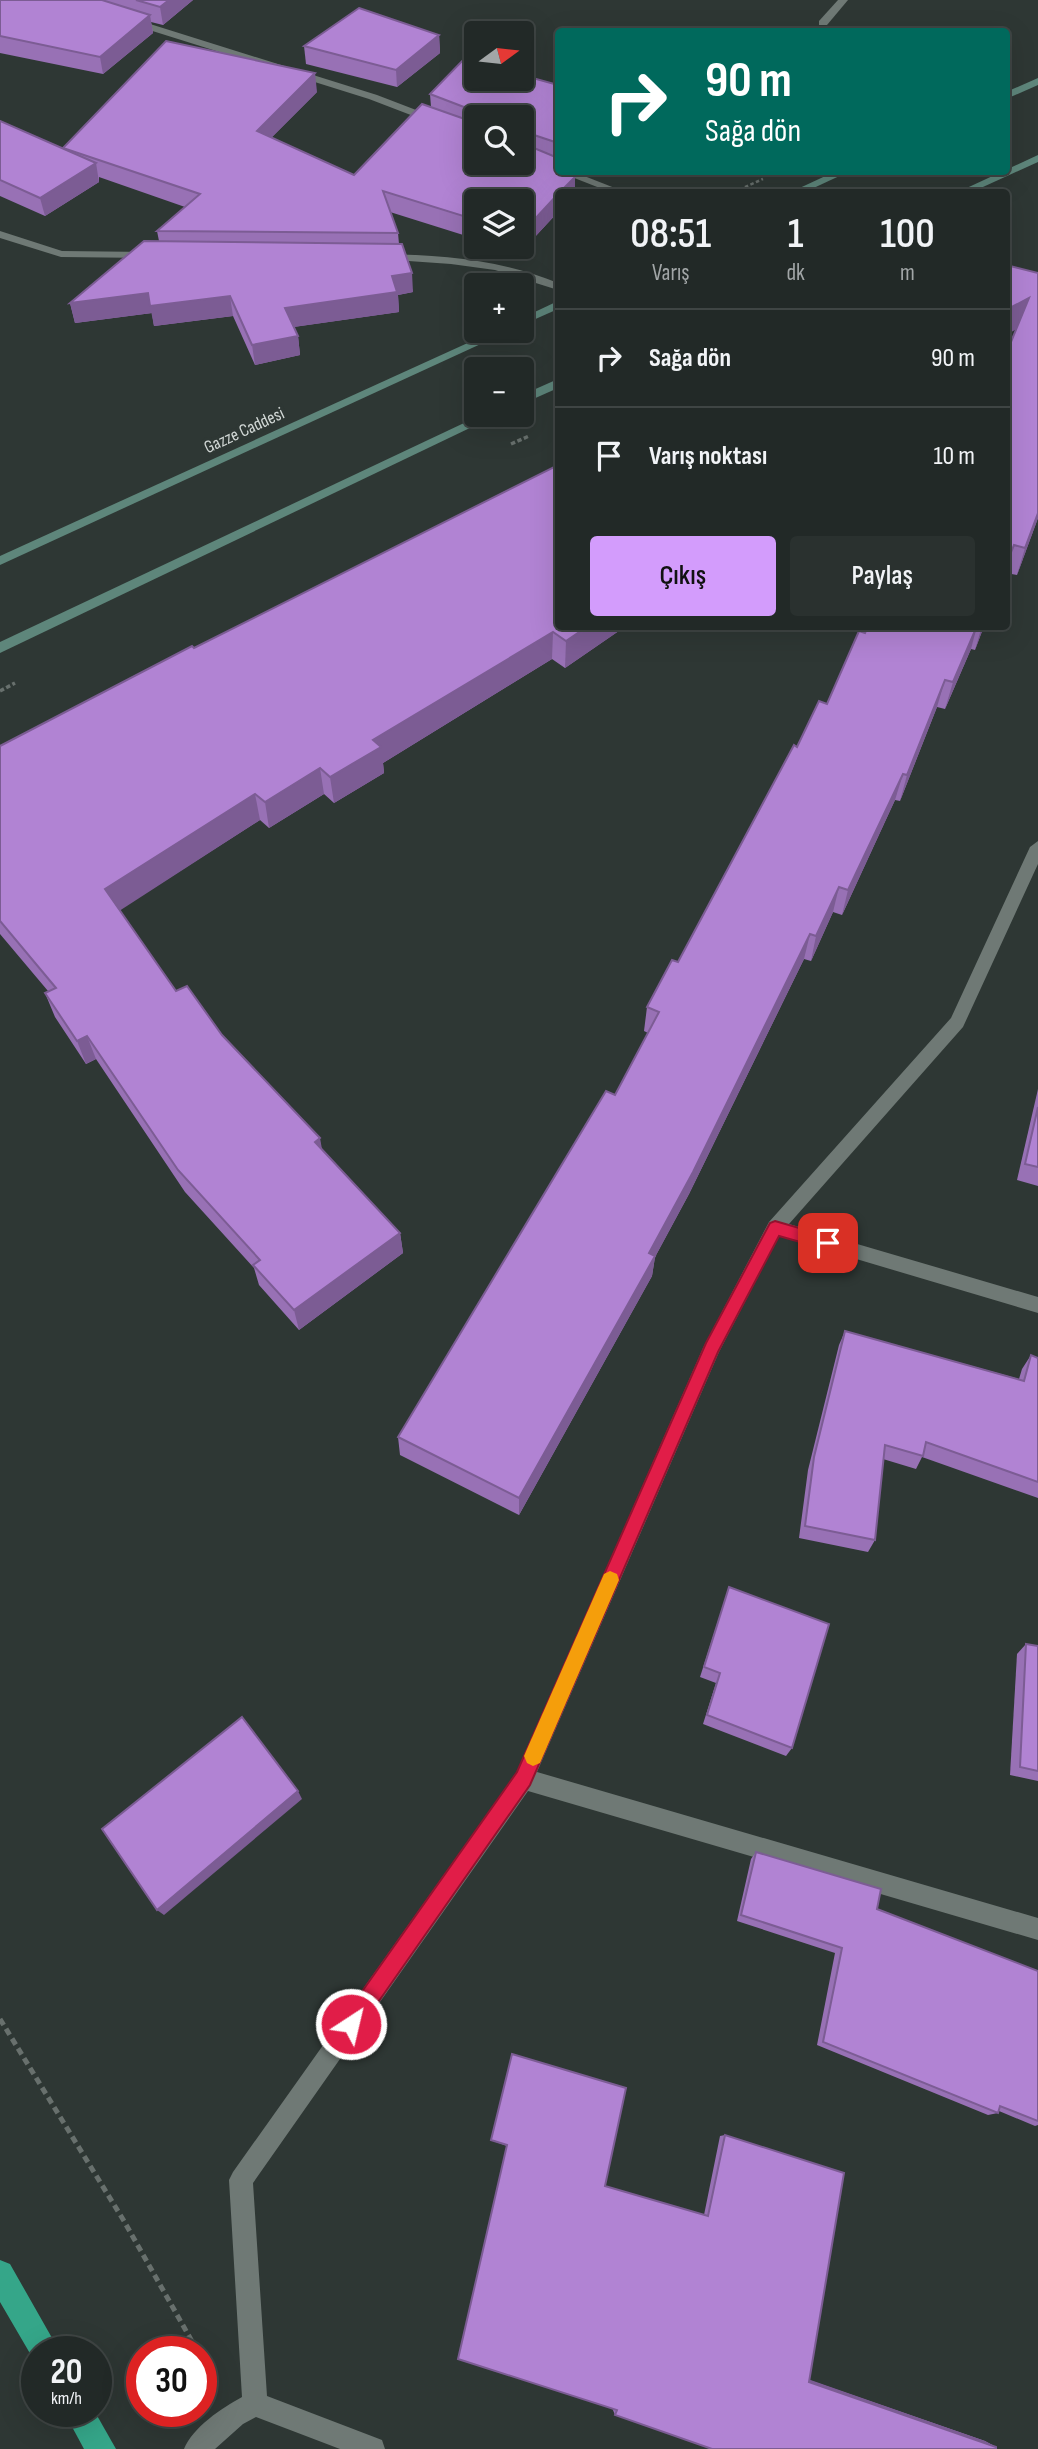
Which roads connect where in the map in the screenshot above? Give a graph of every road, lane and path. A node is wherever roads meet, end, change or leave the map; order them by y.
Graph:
1 (843, 0) edge
2 (115, 16) edge
3 (822, 23) dead end
4 (1038, 81) edge
5 (1010, 94) edge
6 (464, 132) edge
7 (1038, 158) edge
8 (1010, 171) edge
9 (573, 175) edge
10 (835, 175) edge
11 (1001, 175) edge
12 (769, 177) dead end
13 (611, 189) edge
14 (741, 189) edge
15 (804, 189) edge
16 (971, 189) edge
17 (0, 234) edge
18 (157, 255) edge
19 (364, 257) edge
20 (555, 286) edge
21 (555, 306) edge
22 (534, 316) edge
23 (477, 343) edge
24 (555, 384) edge
25 (534, 394) edge
26 (466, 427) edge
27 (0, 561) edge
28 (0, 648) edge
29 (1038, 847) edge
30 (775, 1227) junction
31 (1038, 1305) edge
32 (524, 1779) junction
33 (1038, 1929) edge
34 (0, 2019) edge
35 (0, 2274) edge
36 (36, 2336) edge
37 (189, 2336) edge
38 (255, 2404) junction
39 (88, 2427) edge
40 (101, 2449) edge
41 (197, 2449) edge
42 (373, 2449) edge

1 - 3 street
2 - 6 street
4 - 5 main road
7 - 8 main road
9 - 13 street
10 - 15 main road
11 - 16 main road
12 - 14 path
17 - 18 street
19 - 20 street
21 - 22 main road
23 - 27 main road, Gazze Caddesi
24 - 25 main road
26 - 28 main road
29 - 30 street
30 - 31 street
30 - 32 street
32 - 33 street
32 - 38 street
34 - 37 path
35 - 36 highway
38 - 41 street
38 - 42 street
39 - 40 highway

